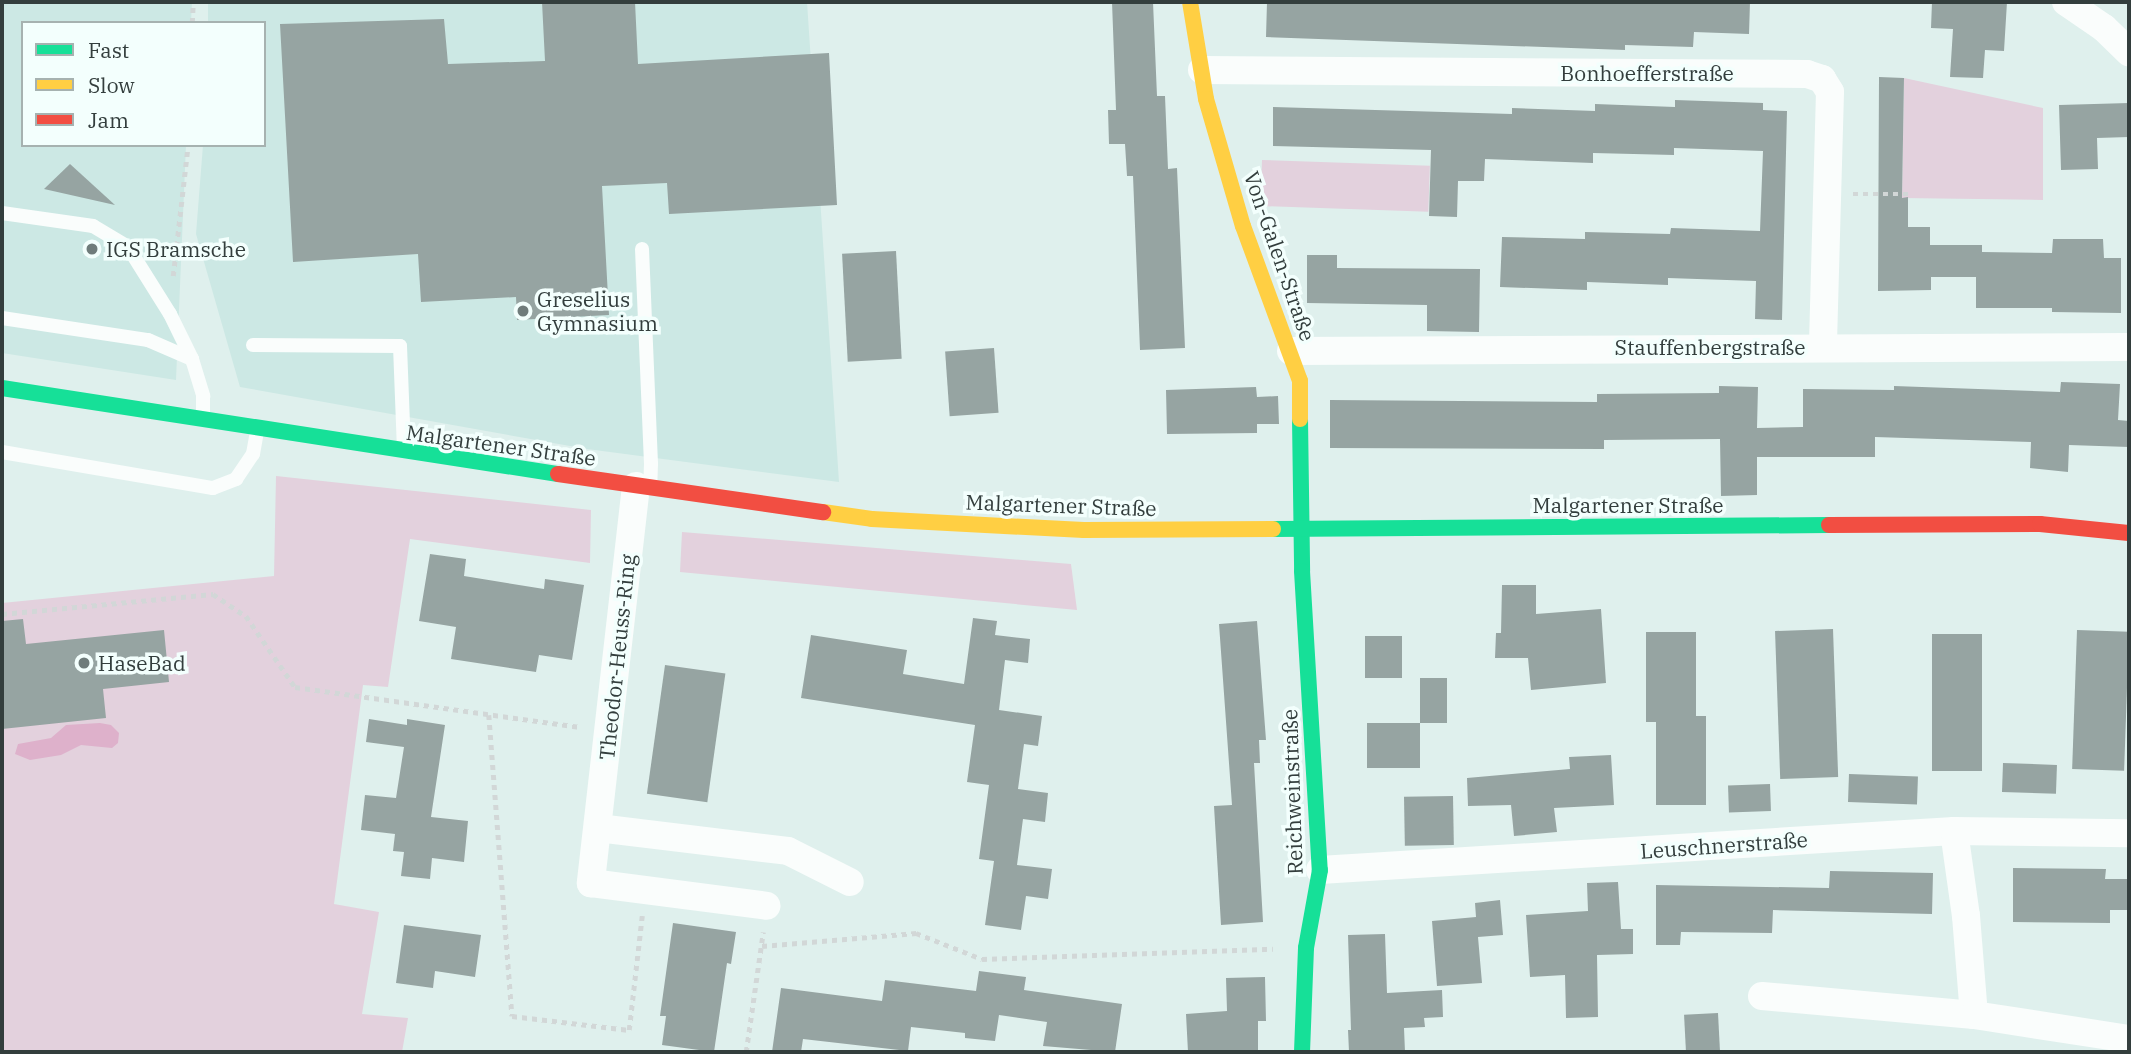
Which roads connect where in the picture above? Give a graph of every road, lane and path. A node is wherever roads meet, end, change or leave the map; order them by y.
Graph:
1 (193, 2) edge
2 (1190, 2) edge
3 (2066, 2) edge
4 (192, 21) edge
5 (2129, 52) edge
6 (1202, 70) junction
7 (188, 147) edge
8 (1828, 194) junction
9 (1908, 194) dead end
10 (2, 213) edge
11 (642, 249) dead end
12 (170, 314) junction
13 (2, 318) edge
14 (253, 345) dead end
15 (1823, 346) junction
16 (2129, 347) edge
17 (1291, 351) junction
18 (192, 359) junction
19 (2, 388) edge
20 (203, 420) junction
21 (258, 429) junction
22 (2, 452) edge
23 (404, 452) junction
24 (643, 487) junction
25 (1300, 528) junction
26 (2129, 533) edge
27 (2, 614) edge
28 (489, 715) junction
29 (609, 731) junction
30 (598, 828) junction
31 (1954, 831) junction
32 (2129, 833) edge
33 (1320, 870) junction
34 (850, 883) dead end
35 (646, 890) junction
36 (766, 906) joint
37 (762, 946) junction
38 (1306, 948) junction
39 (1762, 996) dead end
40 (1974, 1015) junction
41 (2129, 1039) edge
42 (746, 1052) edge
43 (1302, 1052) edge

1 - 4 path
2 - 6 street, Von-Galen-Straße
3 - 5 street
6 - 8 street, Bonhoefferstraße
6 - 17 street, Von-Galen-Straße
7 - 12 path
8 - 9 path
8 - 15 street, Bonhoefferstraße
10 - 12 lane
11 - 24 lane
12 - 18 lane
13 - 18 lane
14 - 23 lane
15 - 16 street, Stauffenbergstraße
15 - 17 street, Stauffenbergstraße
17 - 25 street, Von-Galen-Straße
18 - 20 lane
19 - 20 street, Malgartener Straße
20 - 21 street, Malgartener Straße
21 - 22 lane
21 - 23 street, Malgartener Straße
23 - 24 street, Malgartener Straße
24 - 25 street, Malgartener Straße
24 - 29 street, Theodor-Heuss-Ring
25 - 26 street, Malgartener Straße
25 - 33 street, Reichweinstraße
27 - 28 path
28 - 29 path
28 - 35 path
29 - 30 street, Theodor-Heuss-Ring
30 - 34 street
30 - 35 street, Theodor-Heuss-Ring
31 - 32 street, Leuschnerstraße
31 - 33 street, Leuschnerstraße
31 - 40 street
33 - 38 street, Reichweinstraße
35 - 36 street, Theodor-Heuss-Ring
36 - 37 path
37 - 38 path
37 - 42 path
38 - 43 street, Reichweinstraße
39 - 40 street
40 - 41 street

